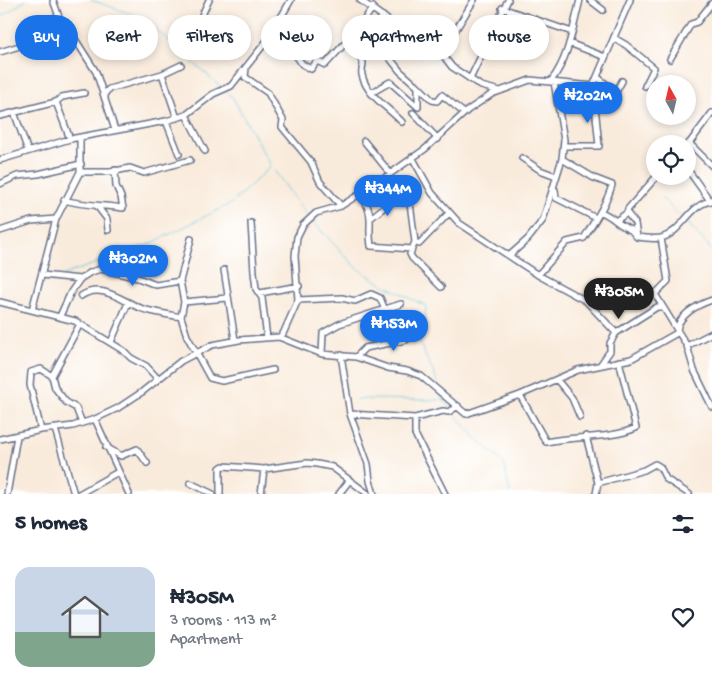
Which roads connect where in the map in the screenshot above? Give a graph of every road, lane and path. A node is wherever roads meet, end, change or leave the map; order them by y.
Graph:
1 (53, 0) edge
2 (209, 0) edge
3 (291, 0) edge
4 (360, 0) edge
5 (474, 0) edge
6 (508, 0) edge
7 (580, 0) edge
8 (590, 0) edge
9 (630, 0) edge
10 (369, 2) edge
11 (712, 3) edge
12 (373, 7) junction
13 (502, 8) junction
14 (603, 10) dead end
15 (57, 15) edge
16 (202, 15) edge
17 (282, 15) edge
18 (368, 15) edge
19 (382, 15) edge
20 (499, 15) edge
21 (459, 25) edge
22 (572, 32) junction
23 (614, 38) junction
24 (78, 42) edge
25 (570, 43) junction
26 (15, 47) edge
27 (261, 48) edge
28 (342, 48) edge
29 (0, 52) edge
30 (605, 57) junction
31 (332, 58) edge
32 (670, 59) dead end
33 (301, 60) edge
34 (331, 60) edge
35 (361, 60) edge
36 (391, 60) edge
37 (447, 60) edge
38 (479, 60) edge
39 (248, 63) junction
40 (181, 64) dead end
41 (162, 74) junction
42 (597, 77) junction
43 (470, 79) junction
44 (552, 81) junction
45 (622, 81) dead end
46 (414, 84) junction
47 (593, 86) junction
48 (645, 86) dead end
49 (500, 91) junction
50 (84, 93) dead end
51 (371, 93) junction
52 (104, 99) junction
53 (56, 102) junction
54 (14, 112) junction
55 (413, 113) dead end
56 (464, 113) junction
57 (712, 113) edge
58 (186, 115) junction
59 (0, 116) edge
60 (177, 118) junction
61 (166, 121) junction
62 (402, 122) dead end
63 (115, 130) junction
64 (695, 135) edge
65 (80, 138) junction
66 (70, 139) junction
67 (438, 139) junction
68 (367, 140) dead end
69 (565, 146) dead end
70 (28, 151) junction
71 (205, 151) dead end
72 (696, 151) edge
73 (179, 154) dead end
74 (412, 158) junction
75 (522, 158) dead end
76 (562, 159) junction
77 (0, 160) edge
78 (190, 160) dead end
79 (80, 164) junction
80 (712, 166) edge
81 (115, 170) junction
82 (80, 172) junction
83 (390, 173) junction
84 (556, 176) junction
85 (380, 181) junction
86 (696, 181) edge
87 (0, 184) edge
88 (649, 185) edge
89 (554, 187) junction
90 (362, 193) junction
91 (64, 200) junction
92 (392, 201) junction
93 (711, 202) edge
94 (97, 206) junction
95 (341, 206) junction
96 (601, 212) junction
97 (449, 213) junction
98 (627, 213) junction
99 (372, 217) junction
100 (596, 218) junction
101 (56, 219) junction
102 (618, 220) junction
103 (251, 222) dead end
104 (108, 230) dead end
105 (0, 231) edge
106 (637, 237) junction
107 (662, 238) junction
108 (190, 239) dead end
109 (415, 242) junction
110 (412, 250) junction
111 (510, 256) junction
112 (224, 270) dead end
113 (42, 275) junction
114 (538, 275) junction
115 (80, 279) junction
116 (180, 281) junction
117 (299, 286) junction
118 (441, 287) dead end
119 (260, 293) junction
120 (81, 296) dead end
121 (227, 298) junction
122 (298, 300) junction
123 (712, 300) edge
124 (0, 302) edge
125 (184, 302) junction
126 (128, 303) junction
127 (401, 304) dead end
128 (661, 306) junction
129 (32, 310) junction
130 (385, 310) junction
131 (60, 316) junction
132 (181, 317) junction
133 (80, 324) junction
134 (676, 326) junction
135 (417, 330) dead end
136 (616, 333) junction
137 (712, 333) edge
138 (278, 337) junction
139 (267, 338) junction
140 (235, 340) junction
141 (111, 342) junction
142 (687, 346) junction
143 (195, 353) junction
144 (322, 354) junction
145 (341, 355) junction
146 (356, 357) junction
147 (619, 361) junction
148 (601, 364) junction
149 (273, 370) dead end
150 (52, 376) junction
151 (158, 379) junction
152 (558, 380) junction
153 (520, 395) junction
154 (458, 406) junction
155 (712, 407) edge
156 (350, 414) junction
157 (580, 417) dead end
158 (414, 418) junction
159 (95, 419) junction
160 (82, 424) junction
161 (55, 429) junction
162 (41, 430) junction
163 (17, 436) junction
164 (586, 436) junction
165 (0, 439) edge
166 (106, 446) junction
167 (117, 454) junction
168 (112, 460) junction
169 (147, 463) dead end
170 (264, 469) junction
171 (118, 472) junction
172 (349, 482) junction
173 (190, 483) dead end
174 (598, 483) junction
175 (7, 494) edge
176 (74, 494) edge
177 (79, 494) edge
178 (128, 494) edge
179 (213, 494) edge
180 (220, 494) edge
181 (261, 494) edge
182 (339, 494) edge
183 (368, 494) edge
184 (374, 494) edge
185 (445, 494) edge
186 (596, 494) edge
187 (690, 494) edge

1 - 15 street
2 - 16 street
3 - 17 street
4 - 10 street
5 - 21 street
6 - 13 street
7 - 22 street
8 - 14 street
9 - 23 street
10 - 12 street
11 - 32 street
12 - 18 street
12 - 19 street
13 - 20 street
13 - 22 street
22 - 25 street
23 - 30 street
23 - 48 street
24 - 52 street
25 - 30 street
25 - 44 street
26 - 29 street
27 - 39 street
28 - 31 street
30 - 42 street
33 - 34 street
35 - 51 street
36 - 46 street
37 - 43 street
38 - 43 street
39 - 58 street
39 - 95 street
40 - 41 street
41 - 52 street
41 - 60 street
42 - 45 street
42 - 47 street
43 - 49 street
44 - 47 street
44 - 49 street
44 - 76 street
46 - 51 street
46 - 56 street
47 - 69 street
49 - 56 street
50 - 53 street
51 - 62 street
52 - 63 street
53 - 54 street
53 - 66 street
54 - 59 street
54 - 70 street
55 - 67 street
56 - 67 street
57 - 64 street
58 - 60 street
58 - 71 street
60 - 61 street
61 - 63 street
61 - 73 street
63 - 65 street
65 - 66 street
65 - 79 street
66 - 70 street
67 - 74 street
68 - 83 street
70 - 77 street
72 - 80 street
74 - 83 street
74 - 97 street
75 - 84 street
76 - 84 street
76 - 96 street
78 - 81 street
79 - 82 street
79 - 87 street
81 - 82 street
81 - 94 street
82 - 91 street
83 - 85 street
84 - 89 street
85 - 90 street
85 - 92 street
86 - 93 street
88 - 98 street
89 - 100 street
89 - 111 street
90 - 95 street
90 - 99 street
91 - 94 street
91 - 101 street
92 - 99 street
92 - 109 street
93 - 107 street
94 - 104 street
95 - 117 street
96 - 100 street
96 - 102 street
97 - 109 street
97 - 111 street
98 - 102 street
98 - 106 street
99 - 110 street
100 - 114 street
101 - 105 street
101 - 113 street
102 - 106 street
103 - 119 street
106 - 107 street
107 - 128 street
108 - 116 street
109 - 110 street
110 - 118 street
111 - 114 street
112 - 121 street
113 - 115 street
113 - 129 street
114 - 136 street
115 - 116 street
115 - 131 street
116 - 125 street
117 - 119 street
117 - 122 street
119 - 139 street
120 - 126 street
121 - 125 street
121 - 140 street
122 - 130 street
122 - 138 street
123 - 134 street
124 - 129 street
125 - 132 street
126 - 132 street
126 - 141 street
127 - 130 street
128 - 134 street
128 - 136 street
129 - 131 street
130 - 144 street
131 - 133 street
132 - 143 street
133 - 141 street
133 - 150 street
134 - 142 street
134 - 147 street
135 - 146 street
136 - 148 street
137 - 142 street
138 - 139 street
138 - 144 street
139 - 140 street
140 - 143 street
141 - 151 street
142 - 155 street
143 - 149 street
143 - 151 street
144 - 145 street
145 - 146 street
145 - 156 street
146 - 154 street
147 - 148 street
147 - 164 street
148 - 152 street
150 - 160 street
150 - 162 street
151 - 159 street
152 - 153 street
152 - 157 street
153 - 154 street
153 - 164 street
154 - 158 street
156 - 158 street
156 - 184 street
158 - 185 street
159 - 160 street
159 - 166 street
160 - 161 street
161 - 162 street
161 - 176 street
162 - 163 street
163 - 165 street
163 - 175 street
164 - 174 street
166 - 167 street
166 - 168 street
167 - 168 street
167 - 169 street
168 - 171 street
170 - 172 street
170 - 180 street
170 - 181 street
171 - 177 street
171 - 178 street
172 - 182 street
172 - 183 street
173 - 179 street
174 - 186 street
174 - 187 street

